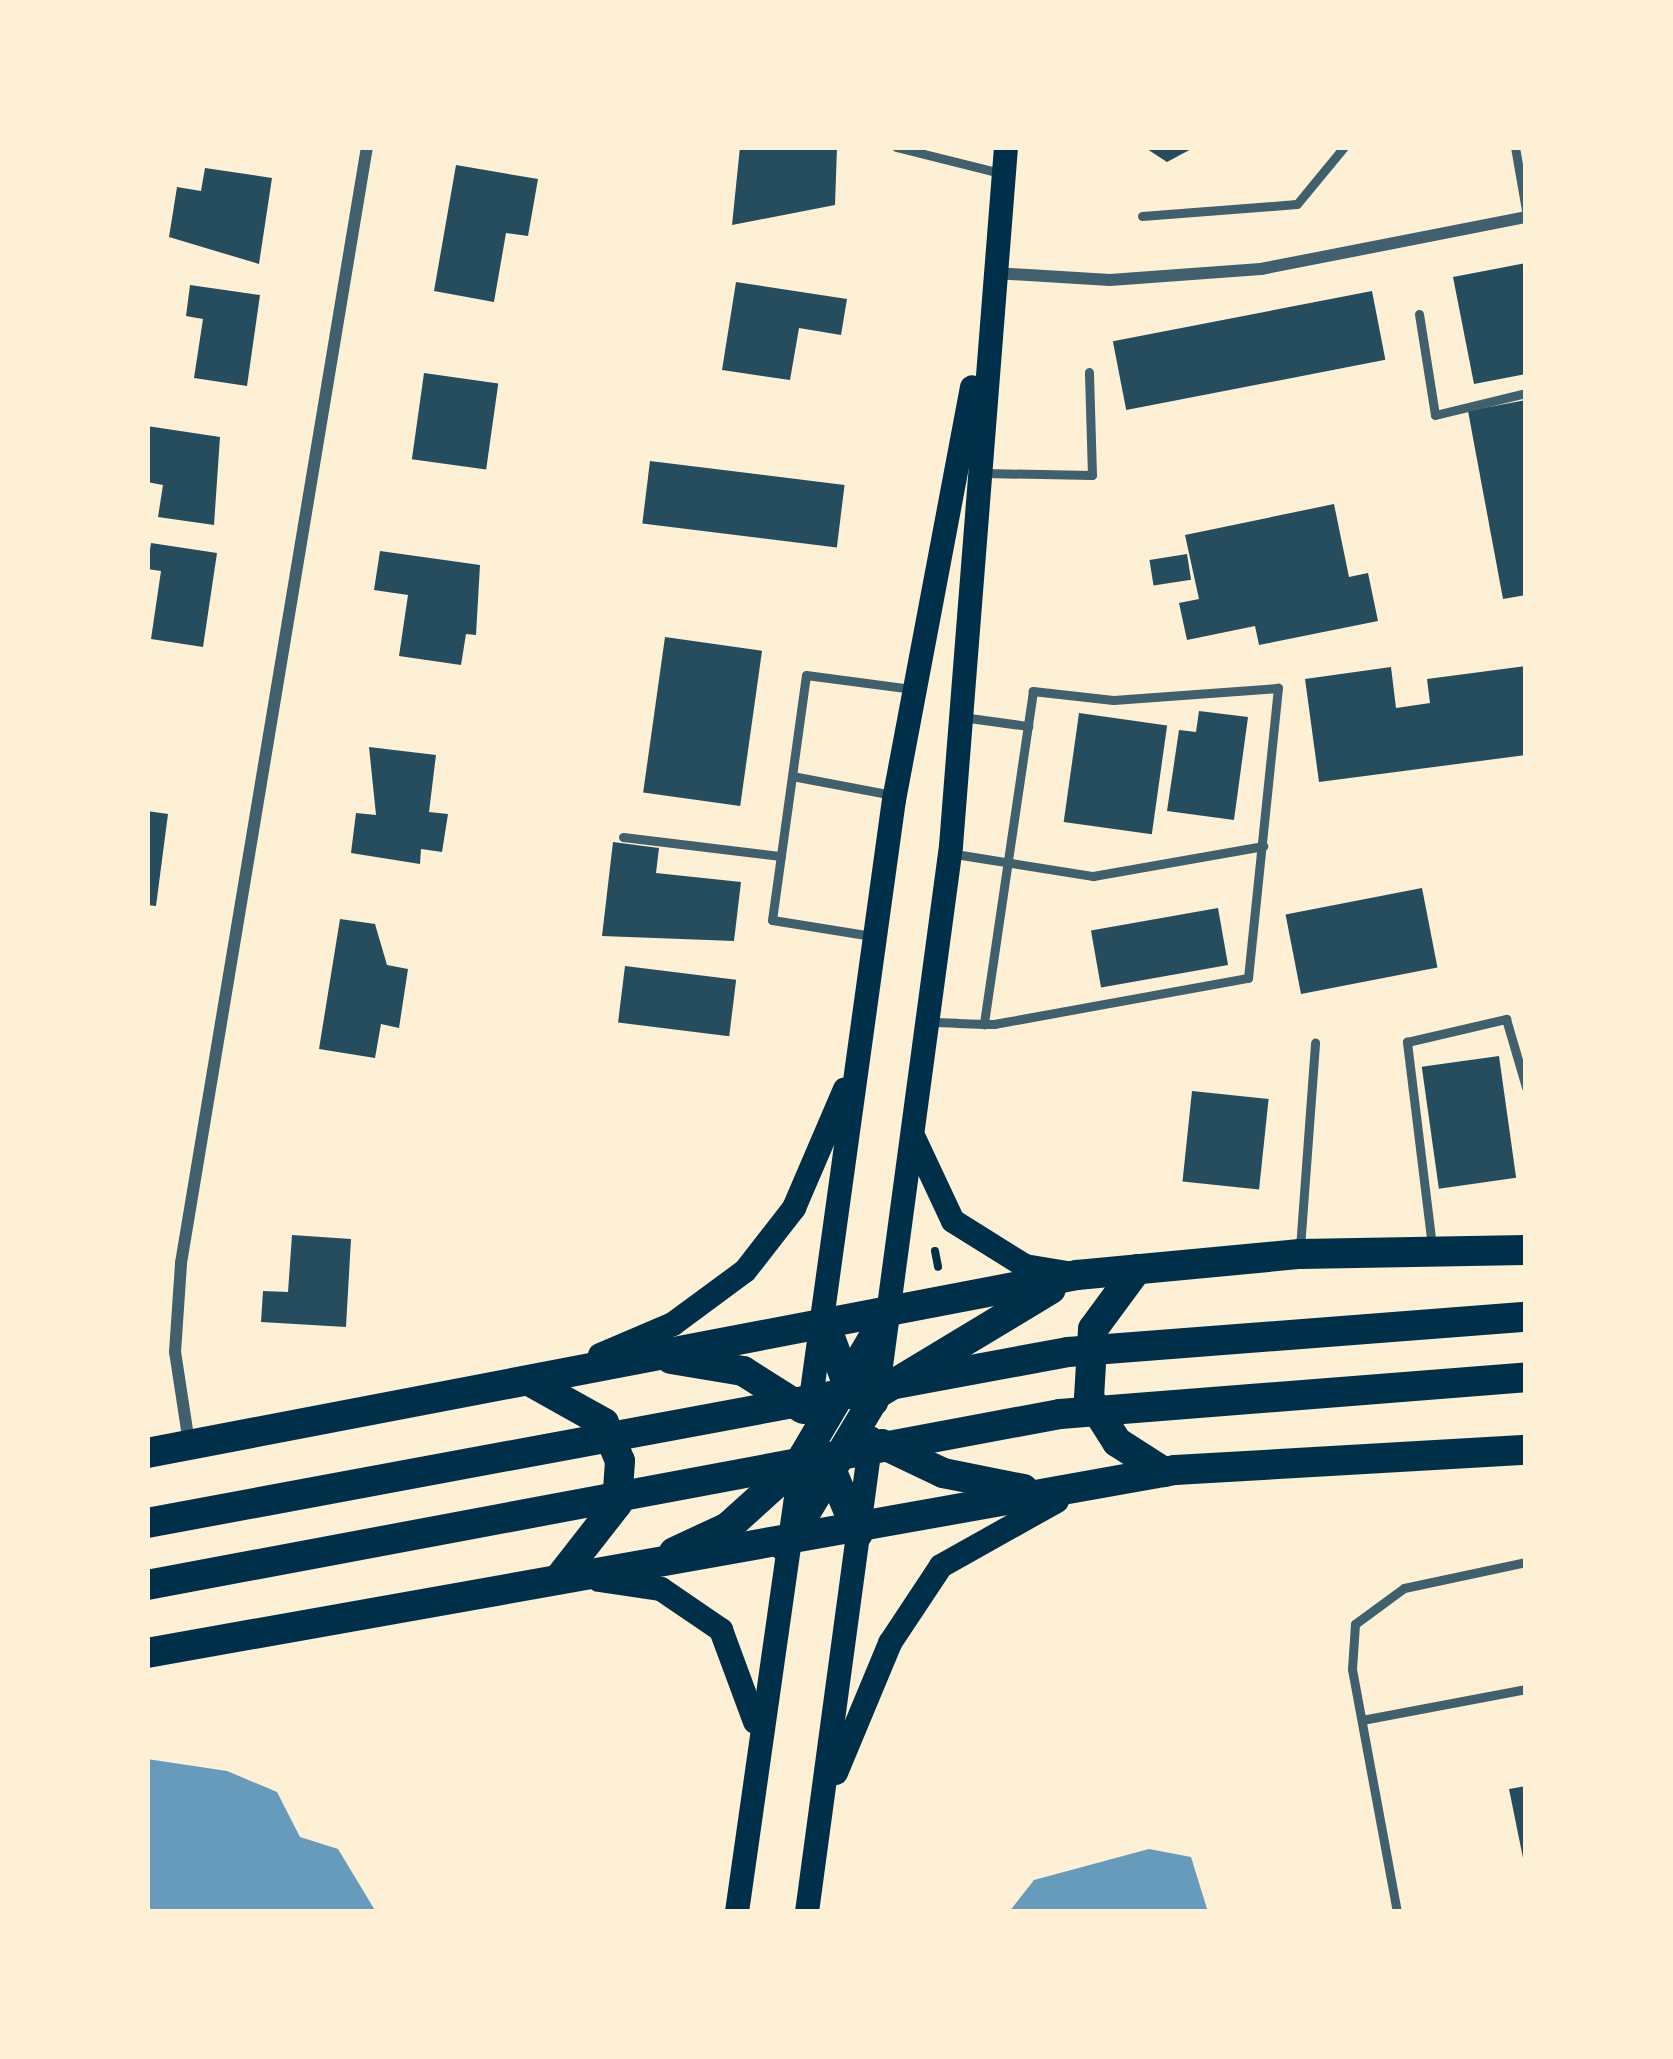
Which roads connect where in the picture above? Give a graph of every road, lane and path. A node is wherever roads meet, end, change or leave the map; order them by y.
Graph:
1 (367, 147) edge
2 (896, 147) edge
3 (1006, 147) edge
4 (1344, 147) edge
5 (1515, 147) edge
6 (1004, 174) junction
7 (1526, 214) edge
8 (1142, 216) dead end
9 (994, 273) junction
10 (1419, 314) dead end
11 (1089, 372) dead end
12 (1526, 393) edge
13 (979, 473) junction
14 (913, 689) junction
15 (960, 717) junction
16 (1028, 726) junction
17 (792, 776) junction
18 (895, 795) junction
19 (622, 837) dead end
20 (1263, 846) junction
21 (950, 853) junction
22 (781, 856) junction
23 (1013, 867) junction
24 (875, 937) junction
25 (927, 1022) junction
26 (984, 1024) junction
27 (1315, 1043) dead end
28 (861, 1047) junction
29 (1526, 1088) edge
30 (913, 1132) junction
31 (1432, 1248) junction
32 (1526, 1250) edge
33 (935, 1252) dead end
34 (1300, 1254) junction
35 (938, 1267) dead end
36 (1137, 1269) junction
37 (1077, 1275) junction
38 (890, 1309) junction
39 (1526, 1317) edge
40 (824, 1321) junction
41 (635, 1357) junction
42 (1526, 1377) edge
43 (530, 1381) junction
44 (847, 1382) junction
45 (870, 1417) junction
46 (813, 1423) junction
47 (190, 1445) junction
48 (1526, 1450) edge
49 (147, 1453) edge
50 (815, 1465) junction
51 (1164, 1472) junction
52 (1115, 1480) junction
53 (1055, 1492) junction
54 (147, 1523) edge
55 (858, 1534) junction
56 (784, 1546) junction
57 (1526, 1562) edge
58 (646, 1564) junction
59 (560, 1576) junction
60 (147, 1585) edge
61 (147, 1653) edge
62 (1526, 1689) edge
63 (1362, 1720) junction
64 (759, 1740) junction
65 (822, 1809) junction
66 (737, 1912) edge
67 (807, 1912) edge
68 (1397, 1912) edge

1 - 47 street
2 - 6 lane
3 - 6 main road
4 - 8 lane
5 - 7 lane
6 - 9 main road
7 - 9 street
9 - 13 main road
9 - 14 main road
10 - 12 lane
11 - 13 lane
13 - 15 main road
14 - 17 lane
14 - 18 main road
15 - 16 lane
15 - 21 main road
16 - 20 lane
16 - 23 lane
17 - 18 lane
17 - 22 lane
18 - 24 main road
19 - 22 lane
20 - 23 lane
20 - 26 lane
21 - 23 lane
21 - 25 main road
22 - 24 lane
23 - 26 lane
24 - 28 main road
25 - 26 lane
25 - 30 main road
27 - 34 lane
28 - 40 main road
28 - 43 main road
29 - 31 lane
30 - 37 main road
30 - 38 main road
31 - 32 main road
31 - 34 main road
33 - 35 path
34 - 36 main road
36 - 37 main road
36 - 51 main road
37 - 38 main road
37 - 45 main road
38 - 40 main road
38 - 44 main road
38 - 45 main road
39 - 54 main road
40 - 41 main road
40 - 44 main road
40 - 46 main road
41 - 43 main road
41 - 46 main road
42 - 60 main road
43 - 47 main road
43 - 59 main road
44 - 45 main road
44 - 46 main road
45 - 50 main road
45 - 53 main road
45 - 55 main road
46 - 50 main road
47 - 49 main road
48 - 51 main road
50 - 55 main road
50 - 56 main road
50 - 58 main road
51 - 52 main road
52 - 53 main road
52 - 65 main road
53 - 55 main road
55 - 56 main road
55 - 65 main road
56 - 58 main road
56 - 64 main road
57 - 63 lane
58 - 59 main road
59 - 61 main road
59 - 64 main road
62 - 63 lane
63 - 68 lane
64 - 66 main road
65 - 67 main road

